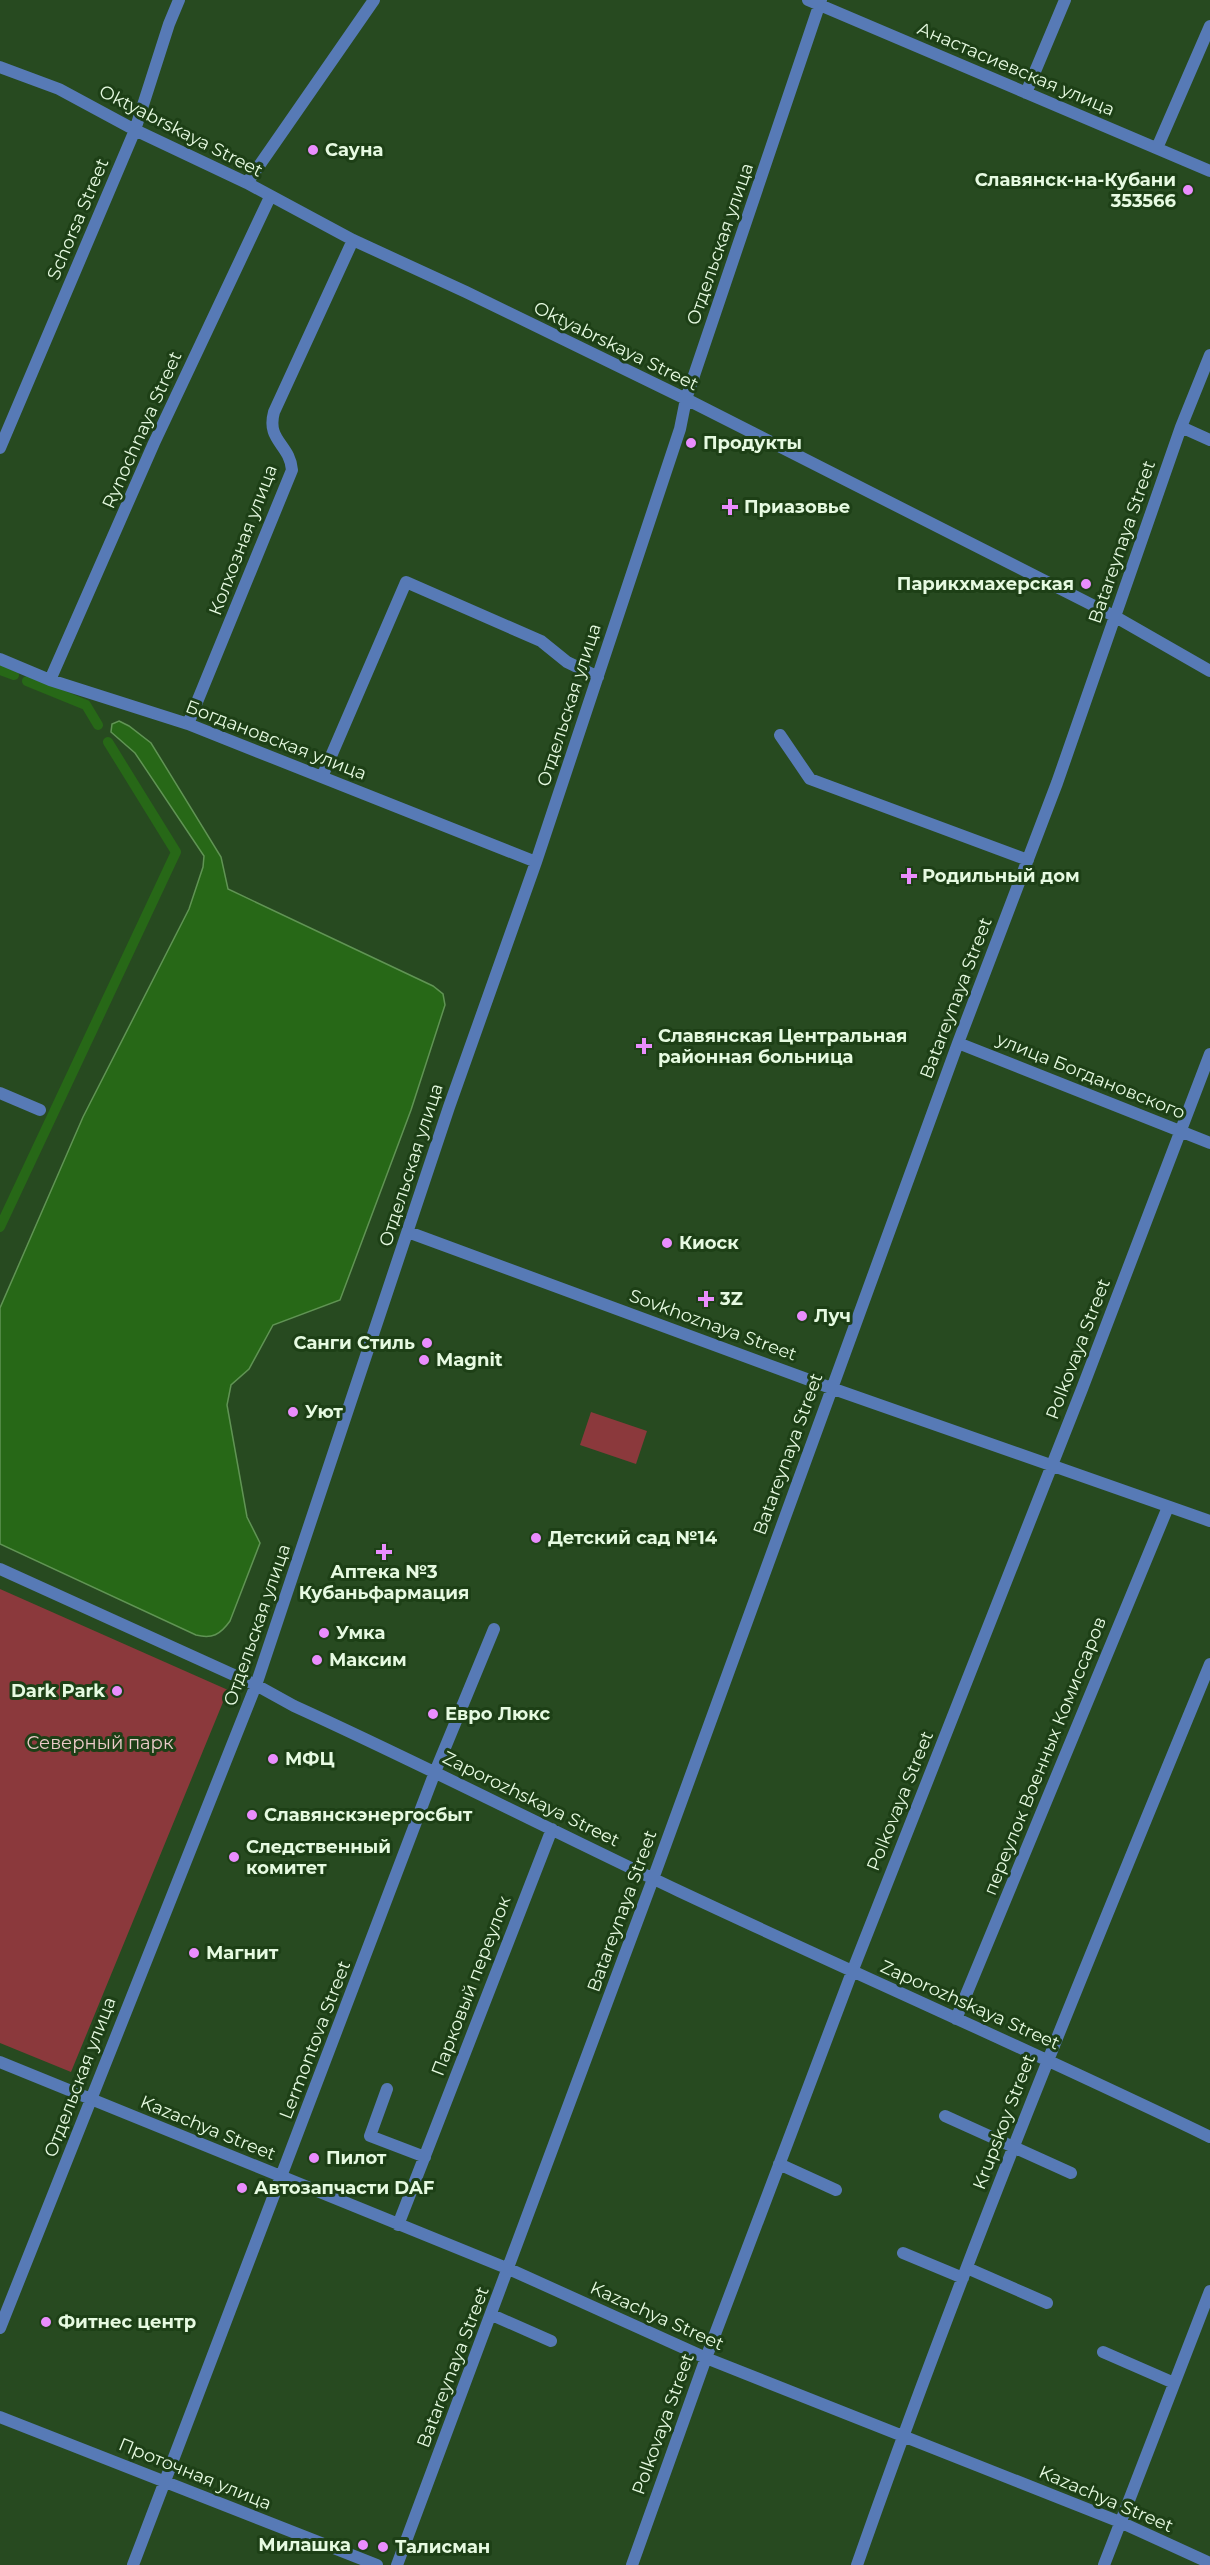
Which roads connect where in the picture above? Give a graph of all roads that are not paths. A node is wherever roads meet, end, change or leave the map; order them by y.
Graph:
1 (179, 0) edge
2 (374, 0) edge
3 (1065, 0) edge
4 (816, 1) edge
5 (1210, 26) edge
6 (0, 67) edge
7 (1026, 93) junction
8 (135, 130) junction
9 (1157, 148) junction
10 (1210, 171) edge
11 (247, 183) junction
12 (270, 196) junction
13 (353, 240) junction
14 (1210, 355) edge
15 (686, 399) junction
16 (1181, 427) junction
17 (1210, 440) edge
18 (0, 448) edge
19 (1114, 616) junction
20 (0, 659) edge
21 (1210, 671) edge
22 (598, 677) junction
23 (50, 680) junction
24 (188, 724) junction
25 (780, 735) dead end
26 (322, 777) junction
27 (1028, 860) junction
28 (536, 862) junction
29 (958, 1042) junction
30 (1210, 1054) edge
31 (0, 1093) edge
32 (40, 1110) dead end
33 (1180, 1131) junction
34 (1210, 1143) edge
35 (408, 1232) junction
36 (831, 1388) junction
37 (1051, 1466) junction
38 (1168, 1506) junction
39 (1210, 1521) edge
40 (0, 1569) edge
41 (494, 1629) dead end
42 (1210, 1664) edge
43 (256, 1685) junction
44 (435, 1772) junction
45 (552, 1829) junction
46 (654, 1879) junction
47 (852, 1972) junction
48 (956, 2019) junction
49 (1047, 2058) junction
50 (0, 2062) edge
51 (387, 2089) dead end
52 (90, 2099) junction
53 (945, 2116) dead end
54 (1210, 2136) edge
55 (1013, 2147) junction
56 (425, 2157) junction
57 (779, 2164) junction
58 (1071, 2173) dead end
59 (281, 2178) junction
60 (836, 2190) dead end
61 (398, 2225) junction
62 (903, 2253) dead end
63 (509, 2269) junction
64 (965, 2273) junction
65 (1210, 2291) edge
66 (1047, 2303) dead end
67 (492, 2315) junction
68 (0, 2328) edge
69 (551, 2341) dead end
70 (1103, 2352) dead end
71 (706, 2358) junction
72 (1174, 2383) junction
73 (0, 2417) edge
74 (902, 2436) junction
75 (165, 2481) junction
76 (1120, 2522) junction
77 (1210, 2563) edge
78 (133, 2565) edge
79 (377, 2565) edge
80 (397, 2565) edge
81 (632, 2565) edge
82 (857, 2565) edge
83 (1104, 2565) edge

1 - 8 street, Schorsa Street
2 - 11 street
3 - 7 street
4 - 7 street, Анастасиевская улица
4 - 15 street, Отдельская улица
5 - 9 street
6 - 8 street, Oktyabrskaya Street
7 - 9 street, Анастасиевская улица
8 - 11 street, Oktyabrskaya Street
8 - 18 street, Schorsa Street
9 - 10 street, Анастасиевская улица
11 - 12 street, Oktyabrskaya Street
12 - 13 street, Oktyabrskaya Street
12 - 23 street, Rynochnaya Street
13 - 15 street, Oktyabrskaya Street
13 - 24 street, Колхозная улица
14 - 16 street, Batareynaya Street
15 - 19 street, Oktyabrskaya Street
15 - 22 street, Отдельская улица
16 - 17 street
16 - 19 street, Batareynaya Street
19 - 21 street, Oktyabrskaya Street
19 - 27 street, Batareynaya Street
20 - 23 street, Богдановская улица
22 - 26 street
22 - 28 street, Отдельская улица
23 - 24 street, Богдановская улица
24 - 26 street, Богдановская улица
25 - 27 street
26 - 28 street, Богдановская улица
27 - 29 street, Batareynaya Street
28 - 35 street, Отдельская улица
29 - 33 street, улица Богдановского
29 - 36 street, Batareynaya Street
30 - 33 street, Polkovaya Street
31 - 32 street
33 - 34 street, улица Богдановского
33 - 37 street, Polkovaya Street
35 - 36 street, Sovkhoznaya Street
35 - 43 street, Отдельская улица
36 - 37 street, Sovkhoznaya Street
36 - 46 street, Batareynaya Street
37 - 38 street, Sovkhoznaya Street
37 - 47 street, Polkovaya Street
38 - 39 street, Sovkhoznaya Street
38 - 48 street, переулок Военных Комиссаров
40 - 43 street, Zaporozhskaya Street
41 - 44 street, Lermontova Street
42 - 49 street, Krupskoy Street
43 - 44 street, Zaporozhskaya Street
43 - 52 street, Отдельская улица
44 - 45 street, Zaporozhskaya Street
44 - 59 street, Lermontova Street
45 - 46 street, Zaporozhskaya Street
45 - 56 street, Парковый переулок
46 - 47 street, Zaporozhskaya Street
46 - 63 street, Batareynaya Street
47 - 48 street, Zaporozhskaya Street
47 - 57 street, Polkovaya Street
48 - 49 street, Zaporozhskaya Street
49 - 54 street, Zaporozhskaya Street
49 - 55 street, Krupskoy Street
50 - 52 street, Kazachya Street
51 - 56 street
52 - 59 street, Kazachya Street
52 - 68 street, Отдельская улица
53 - 55 street
55 - 58 street
55 - 64 street, Krupskoy Street
56 - 61 street, Парковый переулок
57 - 60 street
57 - 71 street, Polkovaya Street
59 - 61 street, Kazachya Street
59 - 75 street, Lermontova Street
61 - 63 street, Kazachya Street
62 - 64 street
63 - 67 street, Batareynaya Street
63 - 71 street, Kazachya Street
64 - 66 street
64 - 74 street, Krupskoy Street
65 - 72 street
67 - 69 street
67 - 80 street, Batareynaya Street
70 - 72 street
71 - 74 street, Kazachya Street
71 - 81 street, Polkovaya Street
72 - 76 street
73 - 75 street, Проточная улица
74 - 76 street, Kazachya Street
74 - 82 street, Krupskoy Street
75 - 78 street, Lermontova Street
75 - 79 street, Проточная улица
76 - 77 street, Kazachya Street
76 - 83 street

